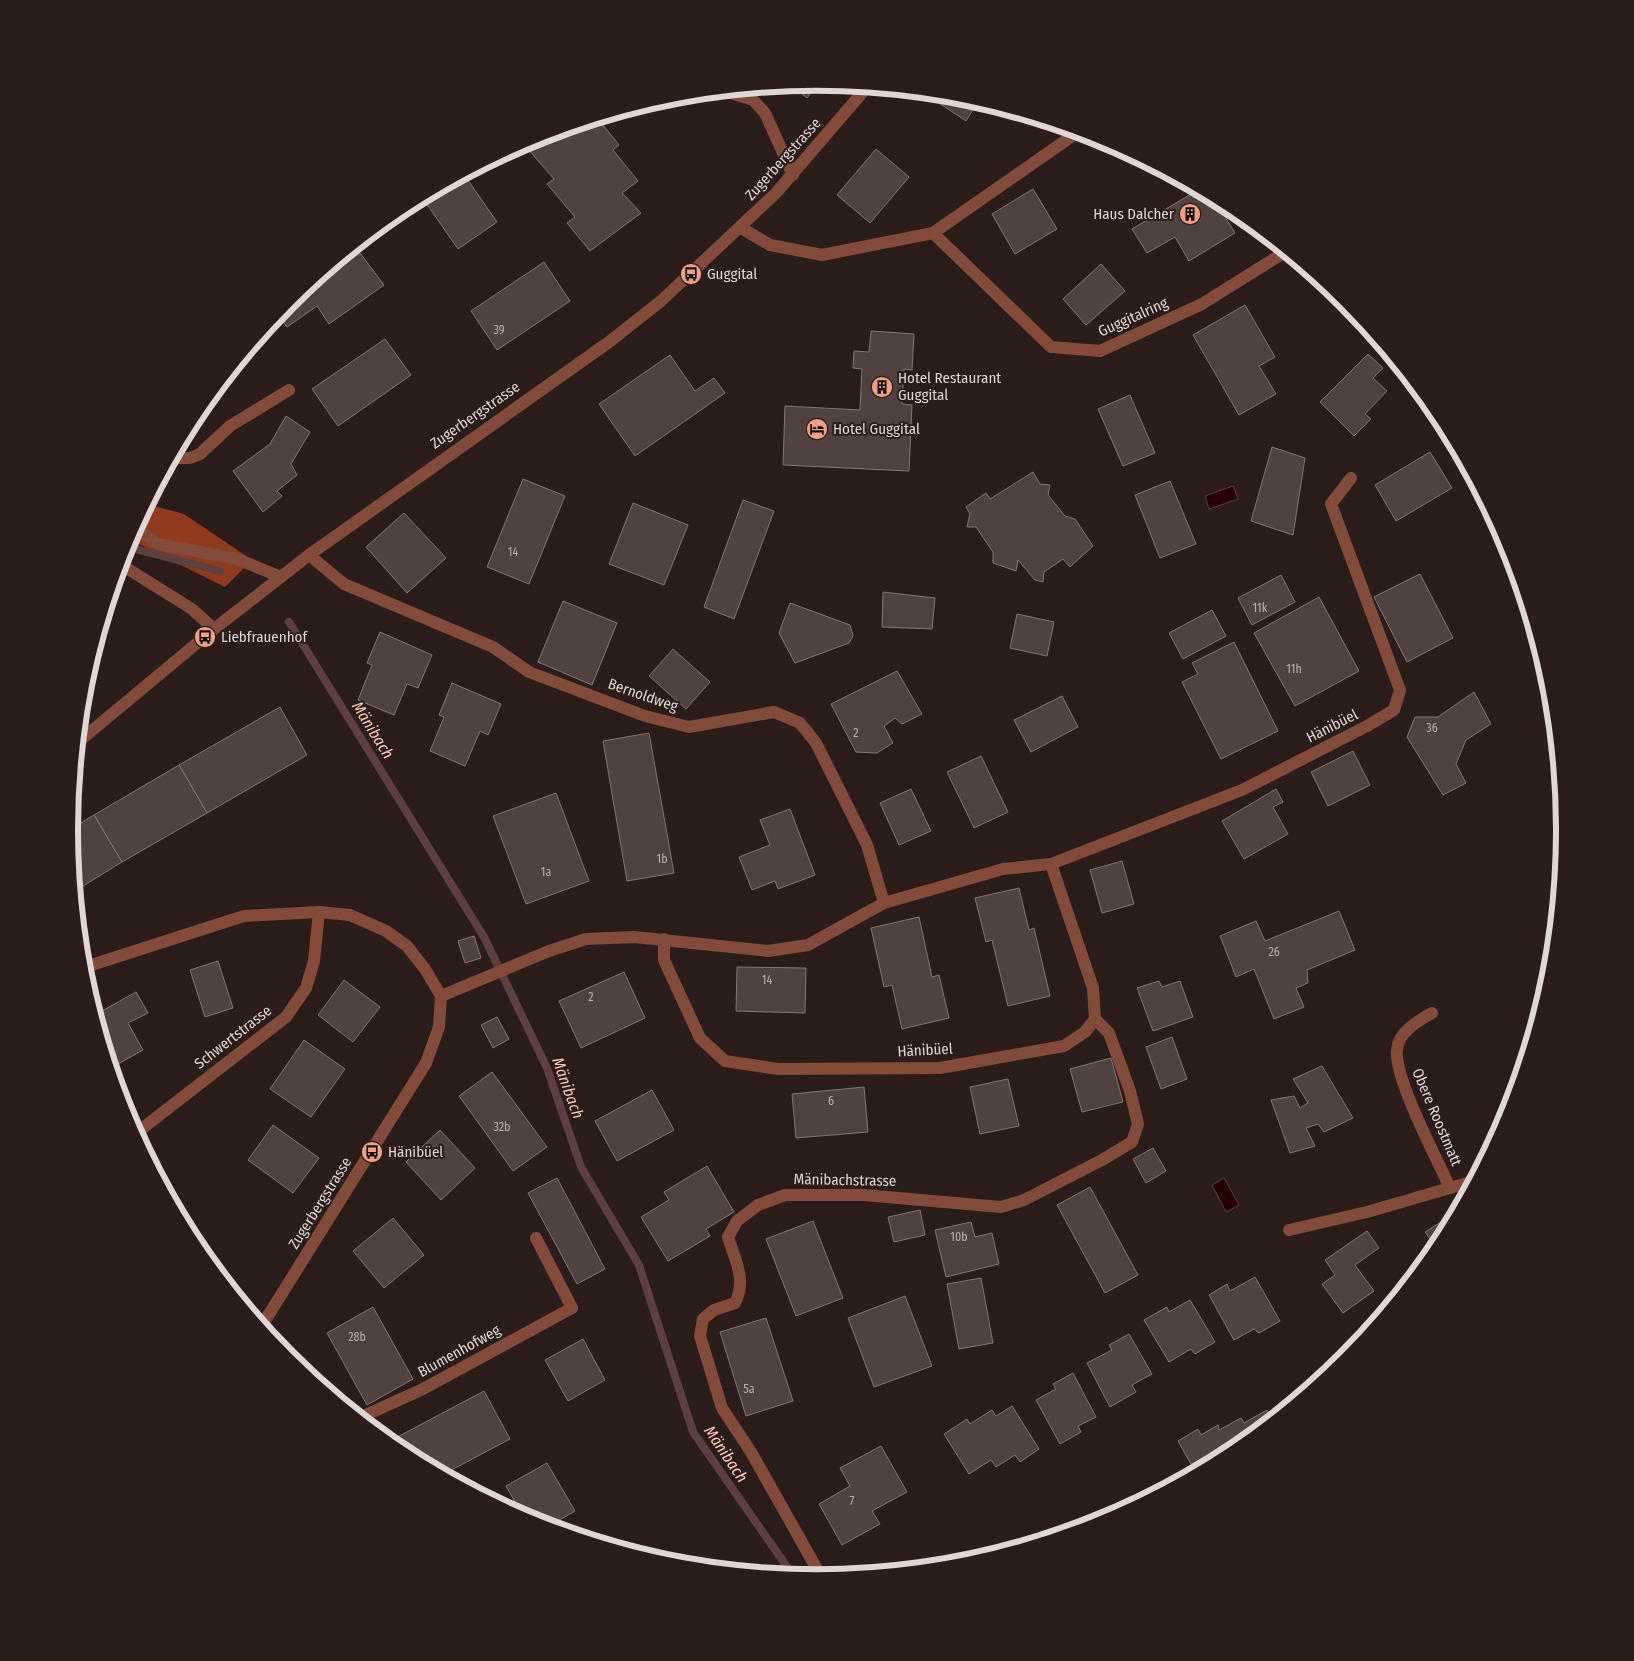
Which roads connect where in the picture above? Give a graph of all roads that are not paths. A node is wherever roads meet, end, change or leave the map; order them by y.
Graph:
1 (862, 93) edge
2 (738, 96) edge
3 (1072, 136) edge
4 (793, 175) junction
5 (741, 228) junction
6 (933, 233) junction
7 (1281, 255) edge
8 (288, 390) dead end
9 (179, 458) edge
10 (1351, 478) dead end
11 (141, 532) edge
12 (309, 554) junction
13 (126, 568) edge
14 (278, 580) junction
15 (214, 628) junction
16 (84, 737) edge
17 (1051, 864) junction
18 (884, 903) junction
19 (319, 912) junction
20 (664, 939) junction
21 (90, 965) edge
22 (441, 996) junction
23 (1432, 1013) dead end
24 (1095, 1019) junction
25 (141, 1129) edge
26 (1466, 1183) edge
27 (1450, 1188) junction
28 (1289, 1230) dead end
29 (536, 1238) dead end
30 (264, 1322) edge
31 (365, 1416) edge
32 (817, 1570) edge

1 - 4 street, Zugerbergstrasse
2 - 4 street
3 - 6 street
4 - 5 street, Zugerbergstrasse
5 - 6 street
5 - 12 street, Zugerbergstrasse
6 - 7 street, Guggitalring
8 - 9 street
10 - 17 street, Hänibüel
11 - 14 street
12 - 14 street, Zugerbergstrasse
12 - 18 street, Bernoldweg
13 - 15 street
14 - 15 street, Zugerbergstrasse
15 - 16 street, Zugerbergstrasse
17 - 18 street, Hänibüel
17 - 24 street
18 - 20 street, Hänibüel
19 - 21 street
19 - 22 street
19 - 25 street, Schwertstrasse
20 - 22 street, Hänibüel
20 - 24 street, Hänibüel
22 - 30 street, Zugerbergstrasse
23 - 27 street, Obere Roostmatt
24 - 32 street, Mänibachstrasse
26 - 27 street, Obere Roostmatt
27 - 28 street, Obere Roostmatt
29 - 31 street, Blumenhofweg

